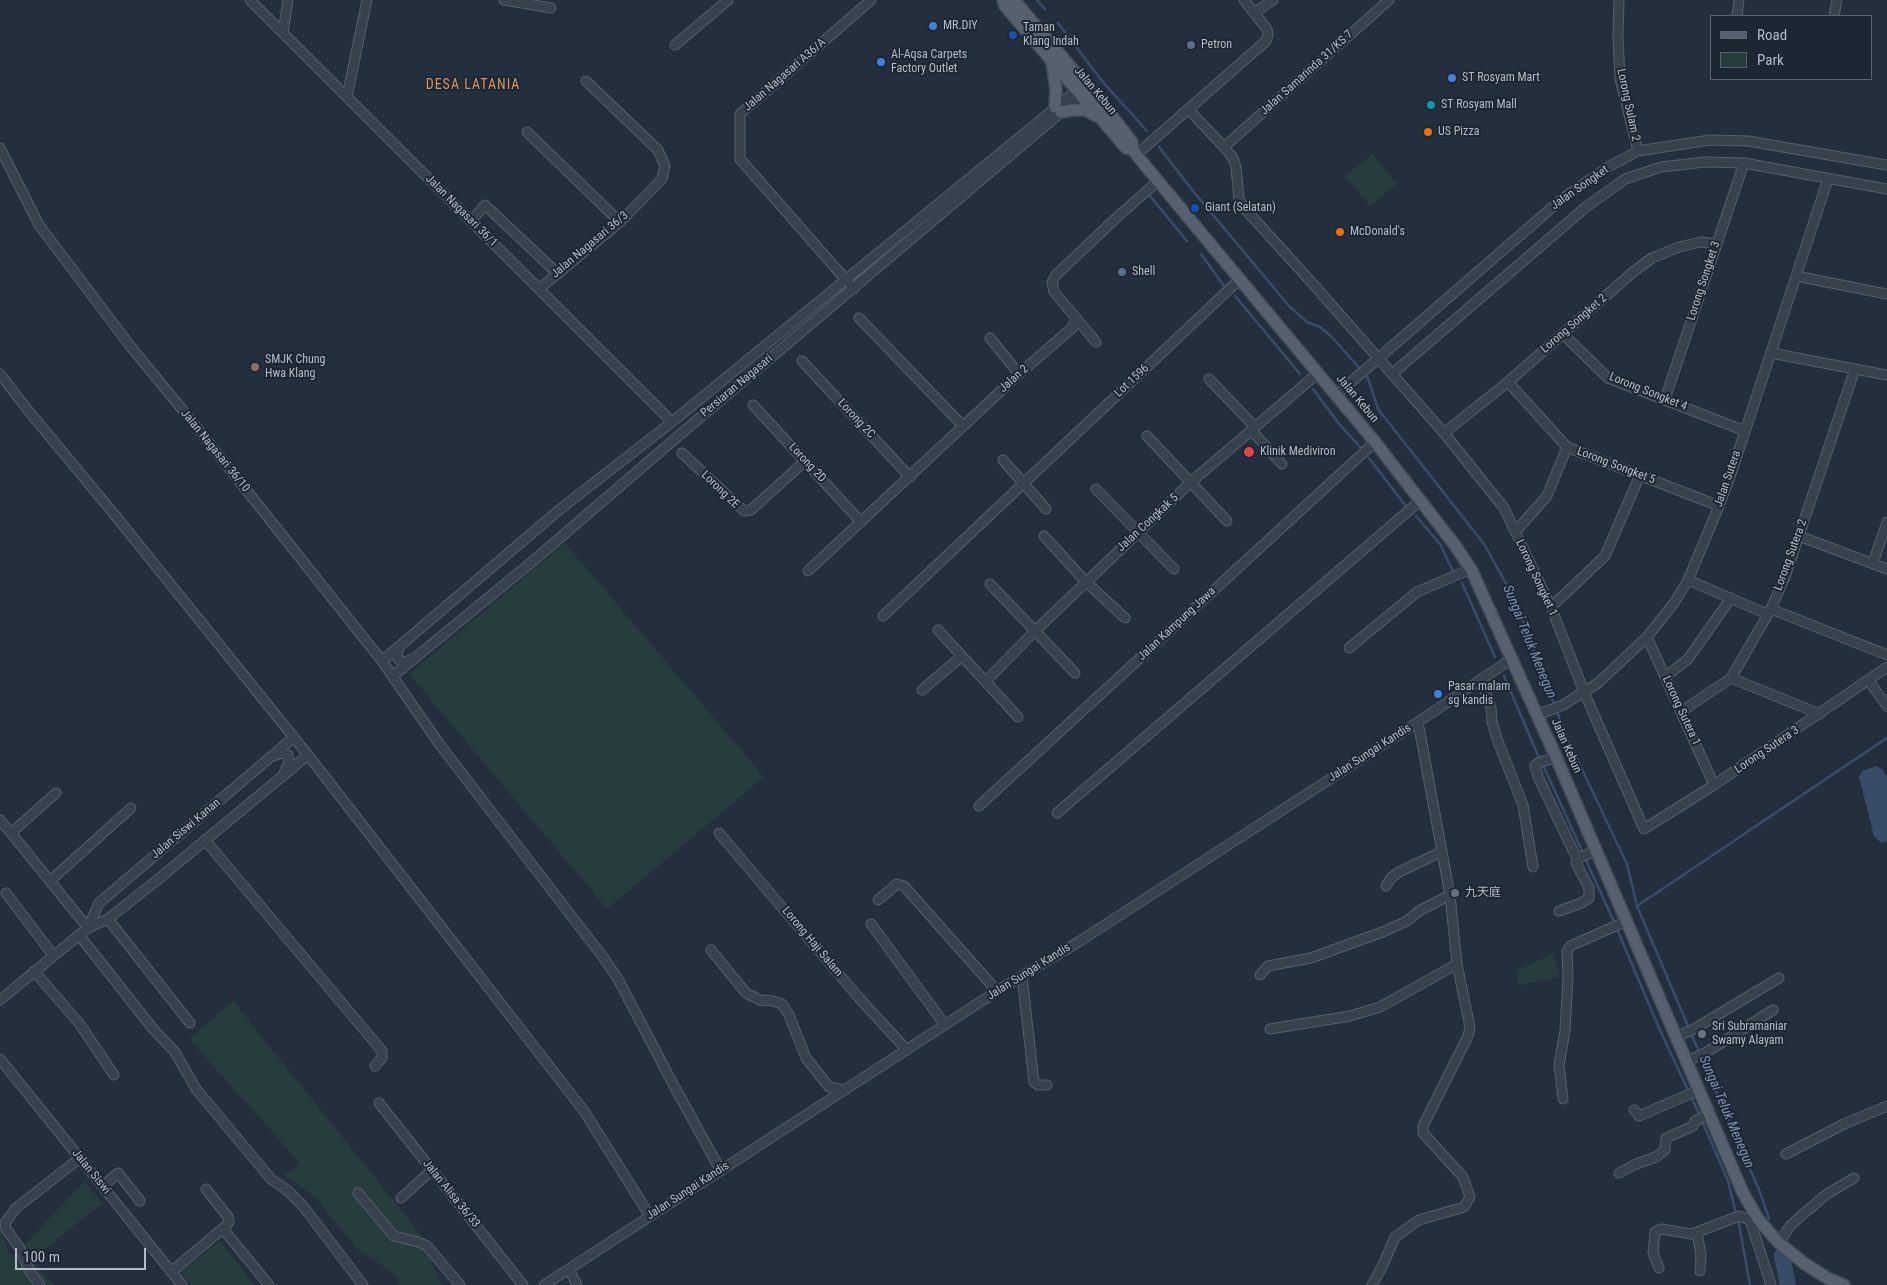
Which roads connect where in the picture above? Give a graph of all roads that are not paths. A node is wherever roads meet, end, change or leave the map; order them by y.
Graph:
1 (250, 0) edge
2 (288, 0) edge
3 (368, 0) edge
4 (504, 0) edge
5 (728, 0) edge
6 (871, 0) edge
7 (1003, 0) edge
8 (1014, 0) edge
9 (1244, 0) edge
10 (1273, 0) edge
11 (1389, 0) edge
12 (1619, 0) edge
13 (1739, 0) edge
14 (1837, 0) edge
15 (551, 8) dead end
16 (1254, 13) junction
17 (1737, 15) edge
18 (1834, 15) edge
19 (283, 33) junction
20 (675, 45) dead end
21 (1052, 60) junction
22 (586, 81) dead end
23 (1083, 89) junction
24 (347, 97) junction
25 (1188, 109) junction
26 (1058, 110) junction
27 (1100, 118) junction
28 (527, 132) dead end
29 (1224, 147) junction
30 (0, 148) edge
31 (1638, 151) junction
32 (1134, 152) junction
33 (1744, 163) junction
34 (1887, 165) edge
35 (1828, 179) junction
36 (1158, 181) junction
37 (1887, 189) edge
38 (471, 221) junction
39 (620, 222) junction
40 (1717, 244) junction
41 (557, 273) junction
42 (1796, 276) junction
43 (1240, 279) junction
44 (846, 280) junction
45 (539, 289) junction
46 (854, 289) junction
47 (1887, 294) edge
48 (859, 318) dead end
49 (1076, 318) junction
50 (1563, 334) junction
51 (990, 338) dead end
52 (1096, 342) dead end
53 (1771, 353) junction
54 (1378, 358) junction
55 (802, 361) dead end
56 (1855, 369) junction
57 (1318, 373) junction
58 (0, 374) edge
59 (1019, 374) junction
60 (1392, 374) junction
61 (1887, 375) edge
62 (1209, 379) dead end
63 (1508, 382) junction
64 (1336, 395) junction
65 (1666, 399) junction
66 (752, 405) dead end
67 (672, 422) junction
68 (963, 426) junction
69 (1253, 429) junction
70 (1745, 430) junction
71 (1444, 433) junction
72 (1147, 436) dead end
73 (1375, 442) junction
74 (1567, 447) junction
75 (682, 453) dead end
76 (1003, 460) dead end
77 (805, 461) junction
78 (1282, 464) dead end
79 (1640, 475) junction
80 (910, 477) junction
81 (1191, 482) junction
82 (1024, 483) junction
83 (1096, 489) dead end
84 (1421, 500) junction
85 (1719, 506) junction
86 (1046, 509) dead end
87 (1227, 521) dead end
88 (861, 522) junction
89 (1887, 522) edge
90 (1139, 532) junction
91 (1515, 532) junction
92 (1044, 536) dead end
93 (1799, 536) junction
94 (1873, 563) junction
95 (1471, 568) junction
96 (1174, 569) dead end
97 (1887, 569) edge
98 (808, 571) dead end
99 (1688, 580) junction
100 (1086, 582) junction
101 (990, 584) dead end
102 (1730, 598) junction
103 (1550, 607) junction
104 (1769, 611) junction
105 (883, 616) dead end
106 (1125, 618) dead end
107 (938, 630) dead end
108 (1035, 631) junction
109 (1647, 637) junction
110 (400, 645) junction
111 (1349, 648) dead end
112 (1887, 655) edge
113 (962, 656) junction
114 (1512, 657) junction
115 (414, 658) junction
116 (382, 661) junction
117 (1887, 667) edge
118 (1075, 673) dead end
119 (393, 676) junction
120 (1665, 677) junction
121 (1731, 678) junction
122 (1481, 679) junction
123 (1868, 680) junction
124 (986, 682) junction
125 (922, 690) dead end
126 (1584, 692) junction
127 (1887, 706) edge
128 (1682, 711) junction
129 (1820, 714) junction
130 (1538, 715) junction
131 (1018, 717) dead end
132 (1418, 722) junction
133 (293, 738) junction
134 (308, 755) junction
135 (270, 757) junction
136 (1556, 757) junction
137 (283, 775) junction
138 (1714, 785) junction
139 (56, 792) dead end
140 (979, 806) dead end
141 (131, 808) dead end
142 (1057, 813) dead end
143 (0, 820) edge
144 (1644, 829) joint
145 (11, 833) junction
146 (719, 833) dead end
147 (205, 840) junction
148 (1441, 852) junction
149 (1585, 855) junction
150 (1533, 866) dead end
151 (50, 881) junction
152 (1386, 886) dead end
153 (6, 893) dead end
154 (1450, 895) junction
155 (878, 900) dead end
156 (1559, 911) dead end
157 (108, 919) junction
158 (871, 924) dead end
159 (1618, 924) junction
160 (88, 928) junction
161 (79, 934) junction
162 (712, 950) dead end
163 (53, 956) junction
164 (1457, 964) junction
165 (34, 971) junction
166 (1260, 975) dead end
167 (1022, 976) junction
168 (1778, 978) dead end
169 (997, 991) junction
170 (0, 1000) edge
171 (1773, 1010) dead end
172 (190, 1023) dead end
173 (945, 1025) junction
174 (1270, 1029) dead end
175 (1676, 1037) junction
176 (907, 1050) junction
177 (0, 1059) edge
178 (1687, 1061) junction
179 (374, 1066) dead end
180 (114, 1075) dead end
181 (1047, 1085) dead end
182 (844, 1090) junction
183 (1693, 1093) junction
184 (1563, 1099) dead end
185 (379, 1103) dead end
186 (1887, 1106) edge
187 (1634, 1110) dead end
188 (1704, 1117) junction
189 (1786, 1154) dead end
190 (80, 1158) junction
191 (432, 1170) junction
192 (720, 1171) junction
193 (1619, 1173) dead end
194 (1854, 1178) dead end
195 (103, 1186) junction
196 (206, 1189) dead end
197 (358, 1193) dead end
198 (401, 1198) dead end
199 (140, 1201) dead end
200 (650, 1216) junction
201 (1754, 1220) junction
202 (223, 1228) junction
203 (1697, 1232) junction
204 (1779, 1243) junction
205 (1659, 1268) dead end
206 (569, 1269) junction
207 (1700, 1271) dead end
208 (172, 1272) junction
209 (40, 1285) edge
210 (182, 1285) edge
211 (269, 1285) edge
212 (363, 1285) edge
213 (460, 1285) edge
214 (523, 1285) edge
215 (544, 1285) edge
216 (577, 1285) edge
217 (1372, 1285) edge
218 (1771, 1285) edge
219 (1844, 1285) edge

1 - 19 street, Jalan Nagasari 36/1
2 - 19 street
3 - 24 street
4 - 15 street
5 - 20 street
6 - 44 street, Jalan Nagasari A36/A
7 - 21 main road, Jalan Kebun
8 - 23 main road, Jalan Kebun
9 - 16 street
10 - 16 street
11 - 29 street, Jalan Samarinda 31/KS 7
12 - 31 street, Lorong Sulam 2
13 - 17 street
14 - 18 street
16 - 25 street
19 - 24 street, Jalan Nagasari 36/1
21 - 23 main road, Jalan Kebun
21 - 26 main road
22 - 39 street, Jalan Nagasari 36/3
23 - 26 street, Persiaran Nagasari
23 - 27 main road, Jalan Kebun
23 - 32 main road, Jalan Kebun
24 - 38 street, Jalan Nagasari 36/1
25 - 29 street, Lorong Songket 1
25 - 32 street
26 - 27 main road
26 - 44 street, Persiaran Nagasari
26 - 46 street, Persiaran Nagasari
27 - 32 main road, Jalan Kebun
28 - 39 street
29 - 54 street, Lorong Songket 1
30 - 116 street, Jalan Nagasari 36/10
31 - 34 street, Jalan Songket
31 - 54 street, Jalan Songket
32 - 36 main road, Jalan Kebun
33 - 35 street, Jalan Songket
33 - 40 street, Lorong Songket 3
33 - 60 street, Jalan Songket
35 - 37 street, Jalan Songket
35 - 42 street, Jalan Sutera
36 - 43 main road, Jalan Kebun
36 - 49 street
38 - 41 street
38 - 45 street, Jalan Nagasari 36/1
39 - 41 street, Jalan Nagasari 36/3
40 - 50 street, Lorong Songket 2
40 - 65 street, Lorong Songket 3
41 - 45 street, Jalan Nagasari 36/3
42 - 47 street
42 - 53 street, Jalan Sutera
43 - 57 main road, Jalan Kebun
43 - 82 street, Lot 1596
44 - 46 street, Jalan Nagasari A36/A
44 - 67 street, Persiaran Nagasari
45 - 67 street, Jalan Nagasari 36/1
46 - 115 street, Persiaran Nagasari
48 - 68 street
49 - 52 street
49 - 59 street, Jalan 2
50 - 63 street, Lorong Songket 2
50 - 65 street, Lorong Songket 4
51 - 59 street
53 - 56 street
53 - 70 street, Jalan Sutera
54 - 60 street, Lorong Songket 1
54 - 64 street, Jalan Songket
55 - 80 street, Lorong 2C
56 - 61 street
56 - 93 street, Lorong Sutera 2
57 - 64 main road, Jalan Kebun
57 - 69 street, Jalan Congkak 5
58 - 133 street
59 - 68 street, Jalan 2
60 - 71 street, Lorong Songket 1
62 - 69 street
63 - 71 street, Lorong Songket 2
63 - 74 street, Lorong Songket 5
64 - 73 main road, Jalan Kebun
65 - 70 street, Lorong Songket 4
66 - 77 street, Lorong 2D
67 - 110 street, Persiaran Nagasari
68 - 80 street, Jalan 2
69 - 78 street
69 - 81 street, Jalan Congkak 5
70 - 85 street, Jalan Sutera
71 - 91 street, Lorong Songket 1
72 - 81 street
73 - 84 main road, Jalan Kebun
73 - 140 street, Jalan Kampung Jawa
74 - 79 street, Lorong Songket 5
74 - 91 street
75 - 77 street, Lorong 2E
76 - 82 street
77 - 88 street, Lorong 2D
79 - 85 street, Lorong Songket 5
79 - 103 street
80 - 88 street, Jalan 2
81 - 87 street
81 - 90 street, Jalan Congkak 5
82 - 86 street
82 - 105 street, Lot 1596
83 - 90 street
84 - 95 main road, Jalan Kebun
84 - 142 street
85 - 99 street, Jalan Sutera
88 - 98 street, Jalan 2
89 - 94 street
90 - 96 street
90 - 100 street, Jalan Congkak 5
91 - 103 street, Lorong Songket 1
92 - 100 street
93 - 94 street
93 - 104 street, Lorong Sutera 2
94 - 97 street
95 - 111 street
95 - 114 main road, Jalan Kebun
99 - 102 street
99 - 109 street, Jalan Sutera
100 - 106 street
100 - 108 street, Jalan Congkak 5
101 - 108 street
102 - 104 street
102 - 120 street
103 - 126 street, Lorong Songket 1
104 - 112 street
104 - 121 street, Lorong Sutera 2
107 - 113 street
108 - 118 street
108 - 124 street, Jalan Congkak 5
109 - 120 street, Lorong Sutera 1
109 - 126 street, Jalan Sutera
110 - 115 street
110 - 116 street, Persiaran Nagasari
113 - 124 street
113 - 125 street
114 - 122 street, Jalan Sungai Kandis
114 - 130 main road, Jalan Kebun
115 - 119 street, Persiaran Nagasari
116 - 119 street, Jalan Nagasari 36/10
117 - 123 street, Lorong Sutera 3
119 - 192 street, Jalan Nagasari 36/10
120 - 128 street, Lorong Sutera 1
121 - 128 street, Lorong Sutera 2
121 - 129 street
122 - 132 street, Jalan Sungai Kandis
122 - 150 street
123 - 127 street
123 - 129 street, Lorong Sutera 3
124 - 131 street
126 - 130 street, Jalan Sutera
126 - 144 street, Lorong Songket 1
128 - 138 street, Lorong Sutera 1
129 - 138 street, Lorong Sutera 3
130 - 136 main road, Jalan Kebun
132 - 148 street
132 - 167 street, Jalan Sungai Kandis
133 - 134 street
133 - 135 street, Jalan Siswi Kanan
134 - 137 street, Jalan Siswi Kanan
134 - 200 street
135 - 137 street
135 - 160 street, Jalan Siswi Kanan
136 - 149 main road, Jalan Kebun
136 - 149 street
137 - 147 street, Jalan Siswi Kanan
138 - 144 street, Lorong Sutera 3
139 - 145 street
141 - 151 street
143 - 145 street
145 - 151 street
146 - 176 street, Lorong Haji Salam
147 - 157 street, Jalan Siswi Kanan
147 - 179 street
148 - 152 street
148 - 154 street
149 - 156 street
149 - 159 main road, Jalan Kebun
151 - 160 street
153 - 163 street
154 - 164 street
154 - 166 street
155 - 169 street
157 - 160 street, Jalan Siswi Kanan
157 - 172 street
158 - 173 street
159 - 175 main road, Jalan Kebun
159 - 184 street
160 - 161 street, Jalan Siswi Kanan
161 - 163 street, Jalan Siswi Kanan
161 - 212 street
162 - 182 street
163 - 165 street, Jalan Siswi Kanan
164 - 174 street
164 - 217 street
165 - 170 street, Jalan Siswi Kanan
165 - 180 street
167 - 169 street, Jalan Sungai Kandis
167 - 181 street
168 - 175 street
169 - 173 street, Jalan Sungai Kandis
171 - 178 street
173 - 176 street, Jalan Sungai Kandis
175 - 178 main road, Jalan Kebun
176 - 182 street, Jalan Sungai Kandis
177 - 190 street, Jalan Siswi
178 - 183 main road, Jalan Kebun
182 - 192 street, Jalan Sungai Kandis
183 - 187 street
183 - 188 main road, Jalan Kebun
185 - 191 street, Jalan Alisa 36/33
186 - 189 street
188 - 193 street
188 - 201 main road, Jalan Kebun
190 - 195 street, Jalan Siswi
190 - 209 street
191 - 198 street
191 - 214 street, Jalan Alisa 36/33
192 - 200 street, Jalan Sungai Kandis
194 - 204 street
195 - 199 street
195 - 208 street, Jalan Siswi
196 - 202 street
197 - 213 street
200 - 206 street, Jalan Sungai Kandis
201 - 203 street
201 - 204 main road, Jalan Kebun
201 - 218 street
202 - 208 street
202 - 211 street
203 - 205 street
203 - 207 street
204 - 219 main road, Jalan Kebun
206 - 215 street, Jalan Sungai Kandis
206 - 216 street
208 - 210 street, Jalan Siswi

